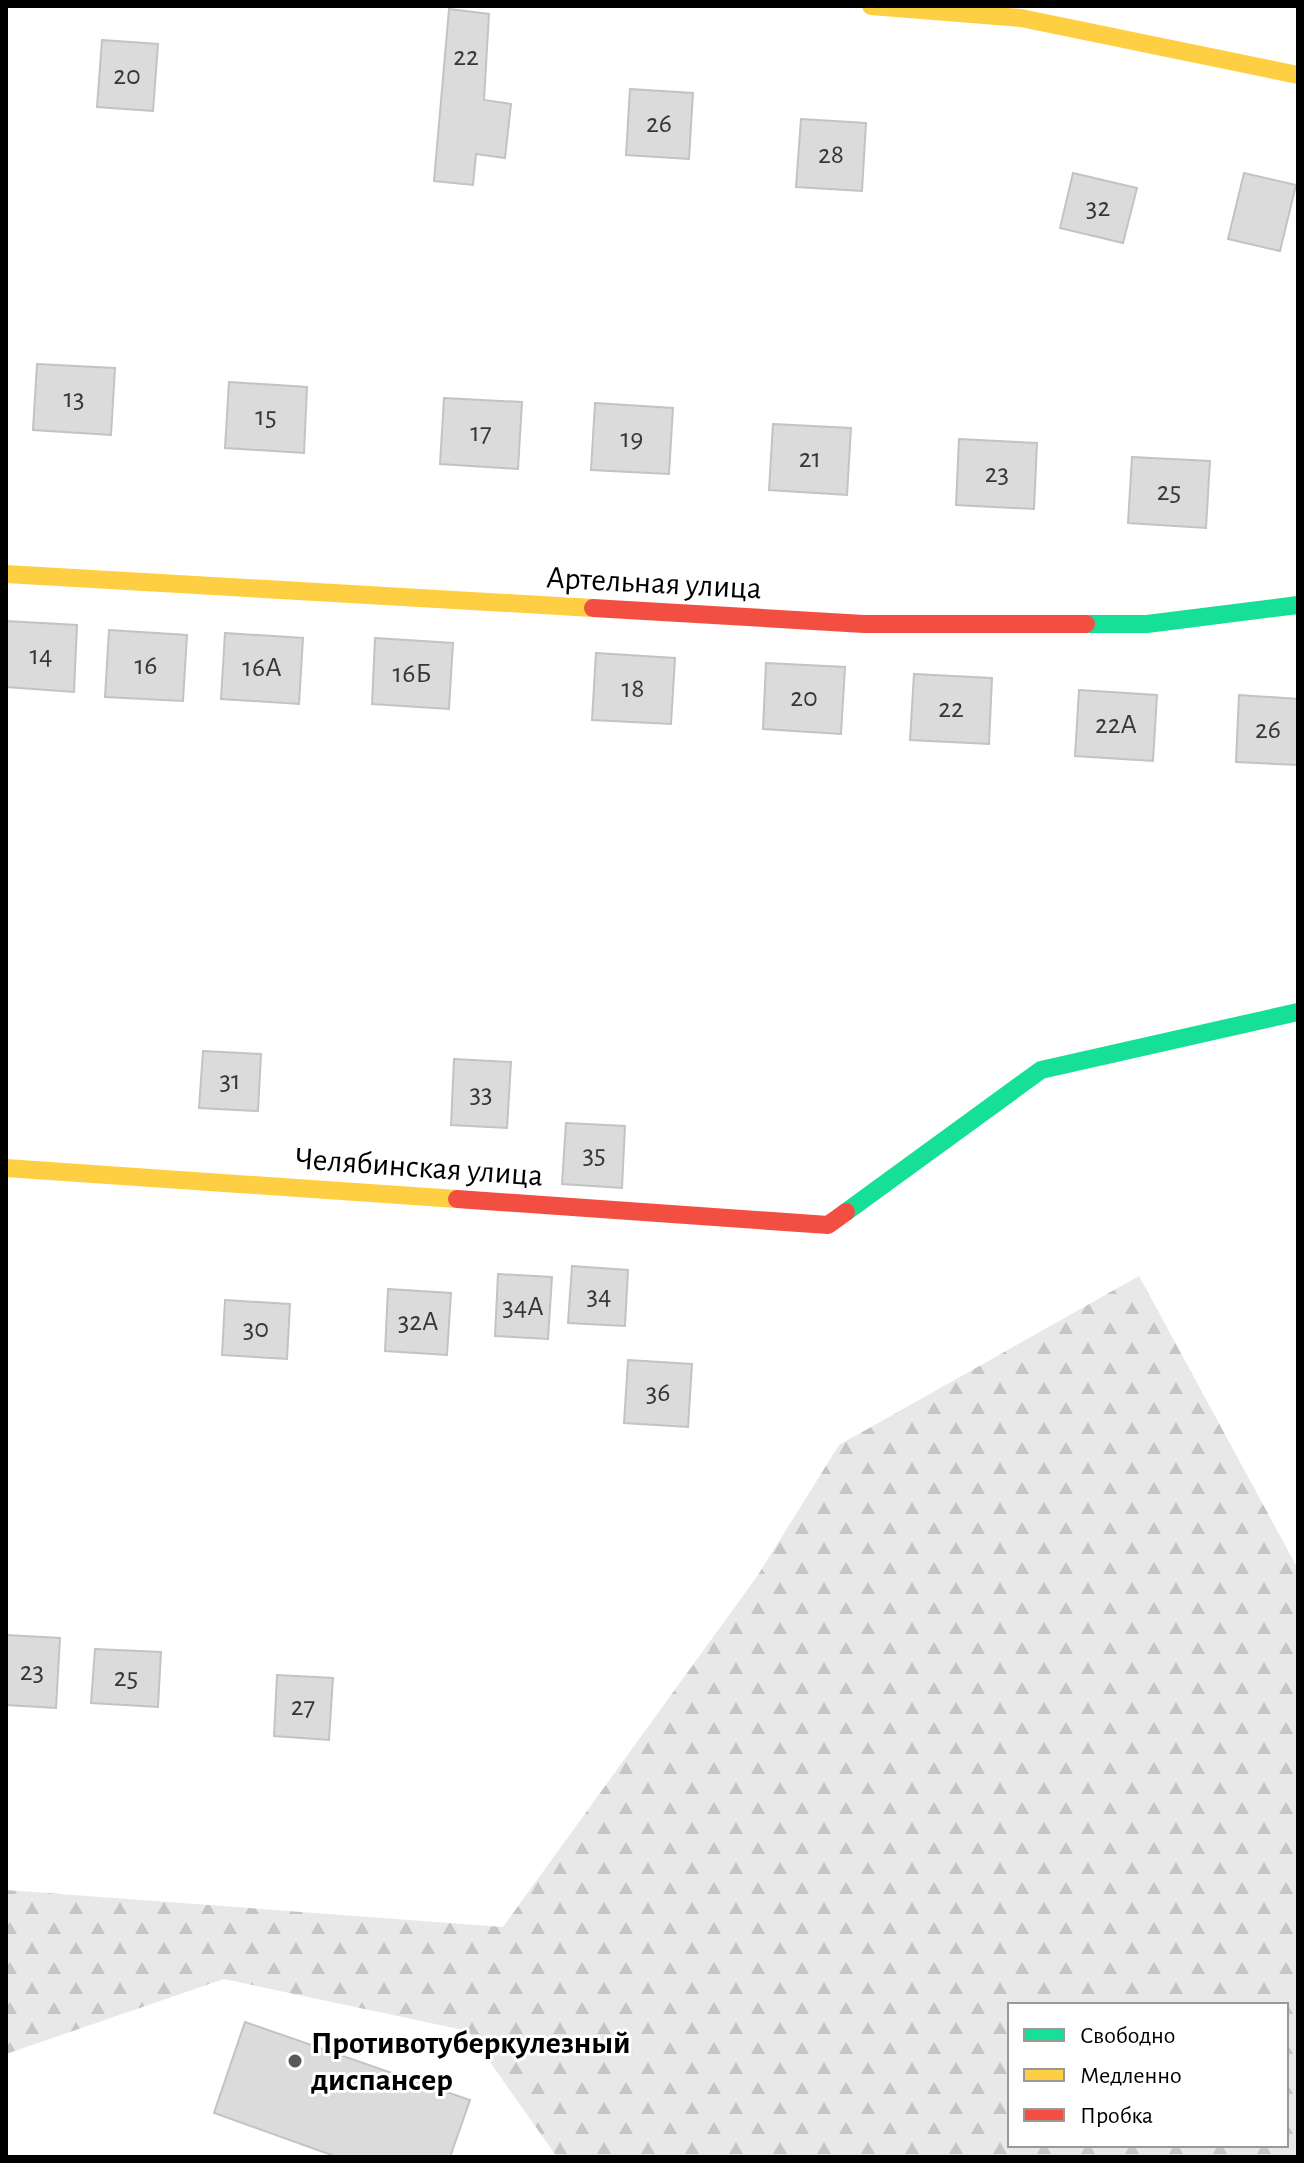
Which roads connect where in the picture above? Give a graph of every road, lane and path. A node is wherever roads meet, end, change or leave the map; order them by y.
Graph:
1 (871, 6) edge
2 (1298, 75) edge
3 (6, 574) edge
4 (1298, 605) edge
5 (1298, 1012) edge
6 (6, 1168) edge

1 - 2 street
3 - 4 street, Артельная улица
5 - 6 street, Челябинская улица

